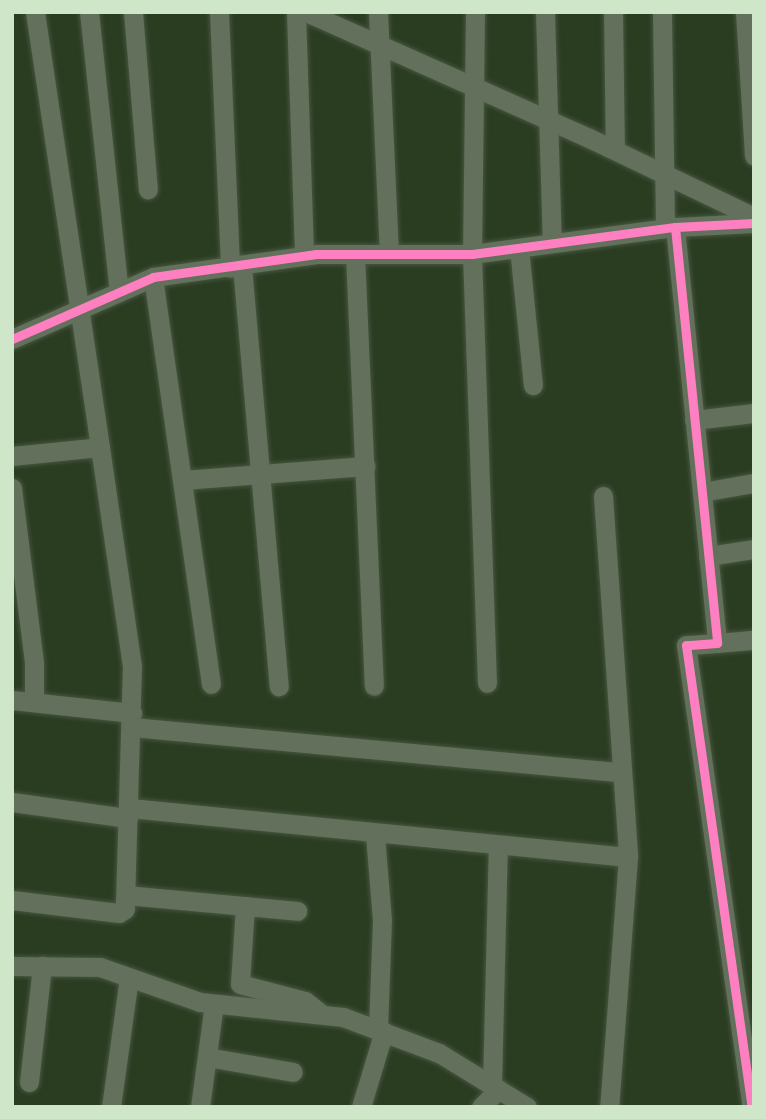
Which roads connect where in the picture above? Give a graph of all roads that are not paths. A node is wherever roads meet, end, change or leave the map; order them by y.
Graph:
1 (34, 12) edge
2 (89, 12) edge
3 (133, 12) edge
4 (219, 12) edge
5 (296, 12) edge
6 (306, 12) edge
7 (378, 12) edge
8 (475, 12) edge
9 (545, 12) edge
10 (613, 12) edge
11 (662, 12) edge
12 (745, 12) edge
13 (379, 44) junction
14 (473, 85) junction
15 (546, 118) junction
16 (615, 150) junction
17 (754, 156) edge
18 (664, 174) junction
19 (148, 189) dead end
20 (754, 220) edge
21 (670, 228) junction
22 (552, 243) junction
23 (519, 248) junction
24 (355, 254) junction
25 (389, 254) junction
26 (472, 254) junction
27 (304, 256) junction
28 (236, 267) junction
29 (153, 277) junction
30 (118, 292) junction
31 (79, 308) junction
32 (12, 340) edge
33 (533, 385) dead end
34 (754, 413) edge
35 (694, 420) junction
36 (100, 447) junction
37 (12, 456) edge
38 (365, 466) junction
39 (261, 475) junction
40 (183, 480) junction
41 (754, 483) edge
42 (12, 488) edge
43 (702, 492) junction
44 (603, 496) dead end
45 (754, 548) edge
46 (708, 556) junction
47 (754, 640) edge
48 (717, 643) junction
49 (487, 683) dead end
50 (211, 684) dead end
51 (374, 685) dead end
52 (279, 686) dead end
53 (34, 699) junction
54 (12, 700) edge
55 (132, 720) junction
56 (620, 772) junction
57 (12, 802) edge
58 (129, 813) junction
59 (375, 835) junction
60 (498, 847) junction
61 (628, 857) junction
62 (126, 895) junction
63 (12, 900) edge
64 (245, 906) junction
65 (297, 911) dead end
66 (12, 966) edge
67 (42, 966) junction
68 (129, 977) junction
69 (214, 1004) junction
70 (323, 1015) junction
71 (381, 1030) junction
72 (207, 1057) junction
73 (293, 1072) dead end
74 (29, 1082) dead end
75 (496, 1087) junction
76 (111, 1107) edge
77 (200, 1107) edge
78 (361, 1107) edge
79 (481, 1107) edge
80 (527, 1107) edge
81 (609, 1107) edge
82 (752, 1107) edge

1 - 31 street
2 - 30 street
3 - 19 street
4 - 28 street
5 - 27 street
6 - 13 street
7 - 13 street
8 - 14 street
9 - 15 street
10 - 16 street
11 - 18 street
12 - 17 street
13 - 14 street
13 - 25 street
14 - 15 street
14 - 26 street
15 - 16 street
15 - 22 street
16 - 18 street
18 - 20 street
18 - 21 street
20 - 21 street
21 - 22 street
21 - 35 street
22 - 23 street
23 - 26 street
23 - 33 street
24 - 25 street
24 - 27 street
24 - 38 street
25 - 26 street
26 - 49 street
27 - 28 street
28 - 29 street
28 - 39 street
29 - 30 street
29 - 40 street
30 - 31 street
31 - 32 street
31 - 36 street
34 - 35 street
35 - 43 street
36 - 37 street
36 - 55 street
38 - 39 street
38 - 51 street
39 - 40 street
39 - 52 street
40 - 50 street
41 - 43 street
42 - 53 street
43 - 46 street
44 - 56 street
45 - 46 street
46 - 48 street
47 - 48 street
48 - 82 street
53 - 54 street
53 - 55 street
55 - 56 street
55 - 58 street
56 - 61 street
57 - 58 street
58 - 59 street
58 - 62 street
59 - 60 street
59 - 71 street
60 - 61 street
60 - 75 street
61 - 81 street
62 - 63 street
62 - 64 street
64 - 65 street
64 - 70 street
66 - 67 street
67 - 68 street
67 - 74 street
68 - 69 street
68 - 76 street
69 - 70 street
69 - 72 street
70 - 71 street
71 - 75 street
71 - 78 street
72 - 73 street
72 - 77 street
75 - 79 street
75 - 80 street

